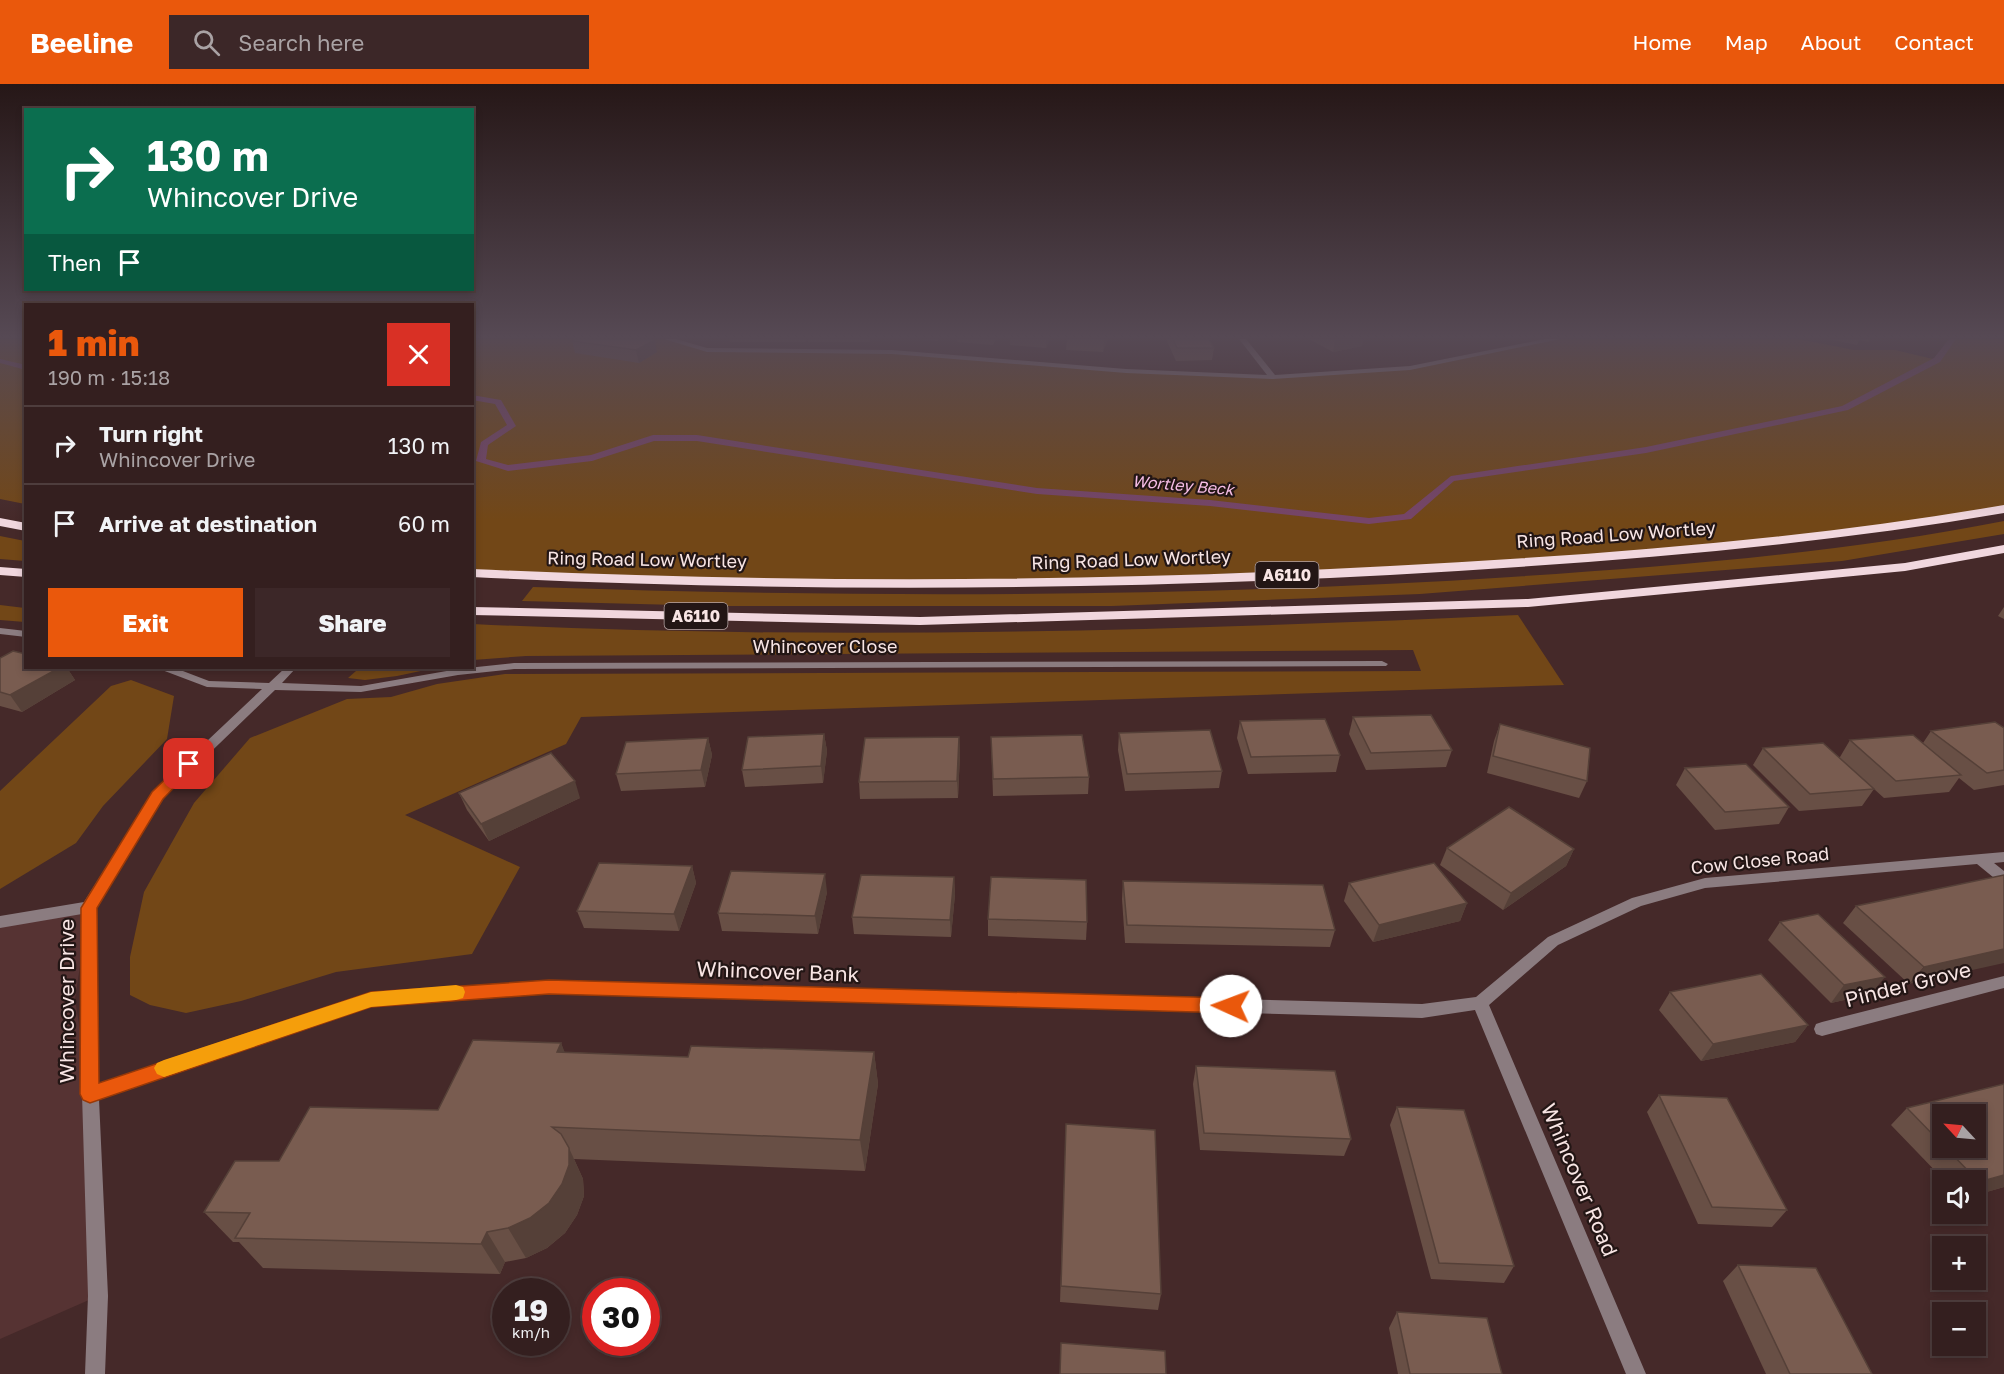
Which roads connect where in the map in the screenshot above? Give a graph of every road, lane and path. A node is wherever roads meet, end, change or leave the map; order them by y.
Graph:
1 (2004, 509) edge
2 (0, 522) edge
3 (24, 527) edge
4 (2004, 549) edge
5 (0, 571) edge
6 (24, 573) edge
7 (474, 573) edge
8 (474, 611) edge
9 (0, 631) edge
10 (24, 634) edge
11 (1382, 664) dead end
12 (169, 669) edge
13 (290, 669) edge
14 (269, 687) junction
15 (2004, 857) edge
16 (1981, 860) junction
17 (2004, 878) edge
18 (89, 908) junction
19 (0, 922) edge
20 (2004, 982) edge
21 (1480, 1003) junction
22 (1822, 1029) dead end
23 (90, 1094) junction
24 (95, 1374) edge
25 (1636, 1374) edge

1 - 7 highway, Ring Road Low Wortley / A6110
2 - 3 highway
4 - 8 highway, A6110
5 - 6 highway
9 - 10 street
11 - 14 street, Whincover Close
12 - 14 street, Whincover Close
13 - 14 street, Whincover Drive
14 - 18 street, Whincover Drive
15 - 16 street, Cow Close Road
16 - 17 street
16 - 21 street, Cow Close Road
18 - 19 street
18 - 23 street, Whincover Drive
20 - 22 street, Pinder Grove
21 - 23 street, Whincover Bank
21 - 25 street, Whincover Road
23 - 24 street, Whincover Drive

